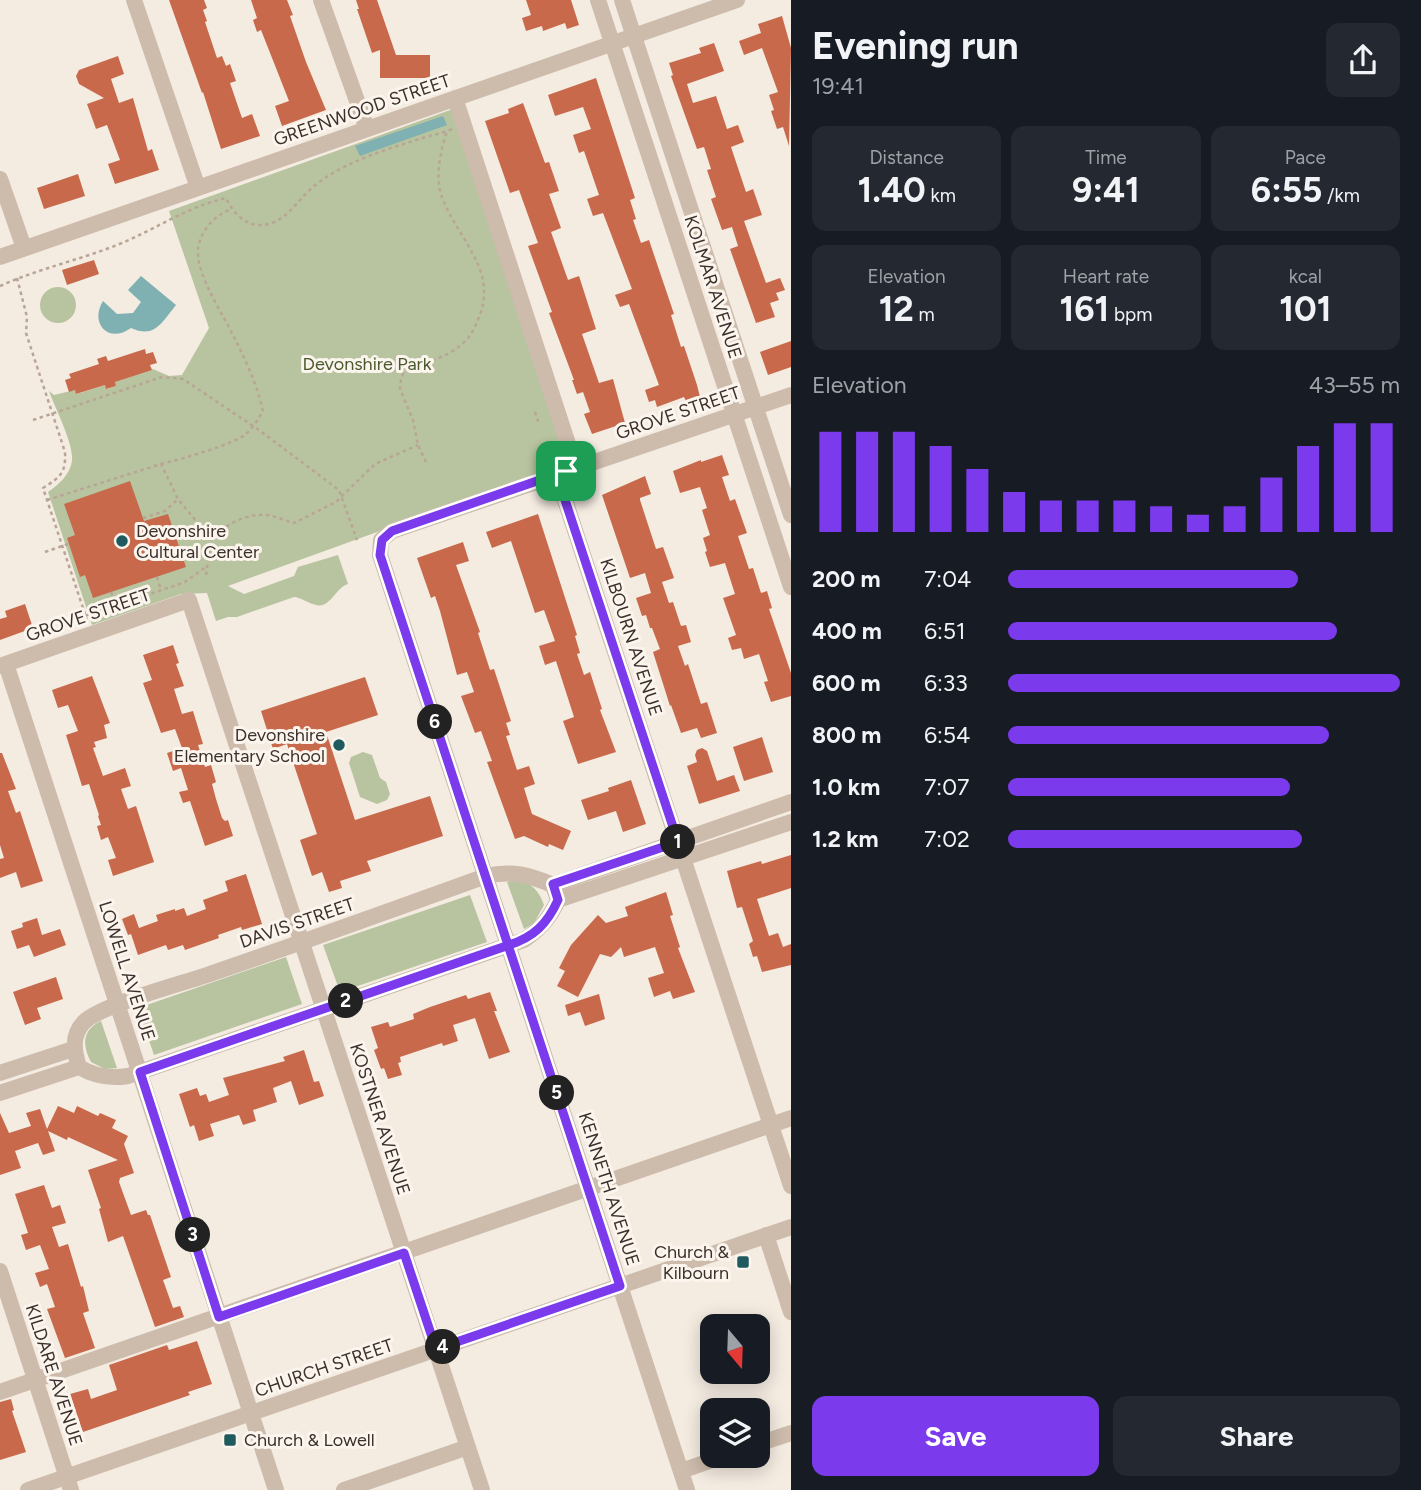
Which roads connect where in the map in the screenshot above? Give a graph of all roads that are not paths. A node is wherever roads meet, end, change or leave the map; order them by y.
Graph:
1 (134, 0) edge
2 (321, 0) edge
3 (598, 0) edge
4 (622, 0) edge
5 (737, 0) edge
6 (635, 35) junction
7 (612, 43) junction
8 (454, 98) junction
9 (367, 129) junction
10 (0, 179) edge
11 (198, 188) junction
12 (24, 248) junction
13 (0, 257) edge
14 (791, 395) edge
15 (757, 407) junction
16 (735, 414) junction
17 (566, 471) junction
18 (791, 515) edge
19 (382, 540) joint
20 (791, 587) edge
21 (189, 600) joint
22 (3, 665) edge
23 (791, 802) edge
24 (791, 822) edge
25 (678, 842) junction
26 (684, 859) junction
27 (486, 876) junction
28 (556, 892) junction
29 (302, 943) junction
30 (509, 945) junction
31 (118, 1005) junction
32 (324, 1009) junction
33 (73, 1049) junction
34 (79, 1067) junction
35 (140, 1072) junction
36 (0, 1073) edge
37 (0, 1093) edge
38 (791, 1118) edge
39 (770, 1125) junction
40 (791, 1186) edge
41 (588, 1188) junction
42 (791, 1227) edge
43 (766, 1235) junction
44 (404, 1253) junction
45 (0, 1271) edge
46 (620, 1286) junction
47 (791, 1312) edge
48 (219, 1317) junction
49 (436, 1349) junction
50 (36, 1380) junction
51 (0, 1392) edge
52 (251, 1413) junction
53 (791, 1433) edge
54 (770, 1440) edge
55 (468, 1447) junction
56 (700, 1464) edge
57 (681, 1471) junction
58 (69, 1483) edge
59 (376, 1485) edge
60 (28, 1490) edge
61 (276, 1490) edge
62 (344, 1490) edge
63 (482, 1490) edge
64 (687, 1490) edge

1 - 11 street
2 - 9 street
3 - 7 street, KOLMAR AVENUE
4 - 6 street, KOLMAR AVENUE
5 - 6 street, GREENWOOD STREET
6 - 7 street, GREENWOOD STREET
6 - 15 street, KOLMAR AVENUE
7 - 8 street, GREENWOOD STREET
7 - 16 street, KOLMAR AVENUE
8 - 9 street, GREENWOOD STREET
8 - 17 street, KILBOURN AVENUE
9 - 11 street, GREENWOOD STREET
10 - 12 street
11 - 12 street, GREENWOOD STREET
12 - 13 street, GREENWOOD STREET
14 - 15 street, GROVE STREET
15 - 16 street, GROVE STREET
15 - 18 street, KOLMAR AVENUE
16 - 17 street, GROVE STREET
16 - 20 street, KOLMAR AVENUE
17 - 19 street, GROVE STREET
17 - 25 street, KILBOURN AVENUE
19 - 27 street, KENNETH AVENUE
21 - 22 street, GROVE STREET
21 - 29 street, KOSTNER AVENUE
22 - 31 street, LOWELL AVENUE
23 - 25 street
24 - 26 street
25 - 26 street, KILBOURN AVENUE
25 - 28 street
26 - 28 street
26 - 39 street, KILBOURN AVENUE
27 - 28 street, DAVIS STREET
27 - 29 street, DAVIS STREET
27 - 30 street, KENNETH AVENUE
28 - 30 street
29 - 31 street, DAVIS STREET
29 - 32 street, KOSTNER AVENUE
30 - 32 street
30 - 41 street, KENNETH AVENUE
31 - 33 street, DAVIS STREET
31 - 35 street, LOWELL AVENUE
32 - 35 street
32 - 44 street, KOSTNER AVENUE
33 - 34 street
33 - 36 street
34 - 35 street
34 - 37 street
35 - 48 street, LOWELL AVENUE
38 - 39 street
39 - 40 street, KILBOURN AVENUE
39 - 41 street
41 - 44 street
41 - 46 street, KENNETH AVENUE
42 - 43 street, CHURCH STREET
43 - 46 street, CHURCH STREET
43 - 47 street
44 - 48 street
44 - 49 street, KOSTNER AVENUE
45 - 50 street, KILDARE AVENUE
46 - 49 street, CHURCH STREET
46 - 57 street, KENNETH AVENUE
48 - 50 street
48 - 52 street, LOWELL AVENUE
49 - 52 street, CHURCH STREET
49 - 55 street, KOSTNER AVENUE
50 - 51 street
50 - 58 street, KILDARE AVENUE
52 - 58 street, CHURCH STREET
52 - 61 street, LOWELL AVENUE
53 - 54 street
55 - 59 street
55 - 63 street, KOSTNER AVENUE
56 - 57 street
57 - 64 street, KENNETH AVENUE
58 - 60 street, CHURCH STREET
59 - 62 street

